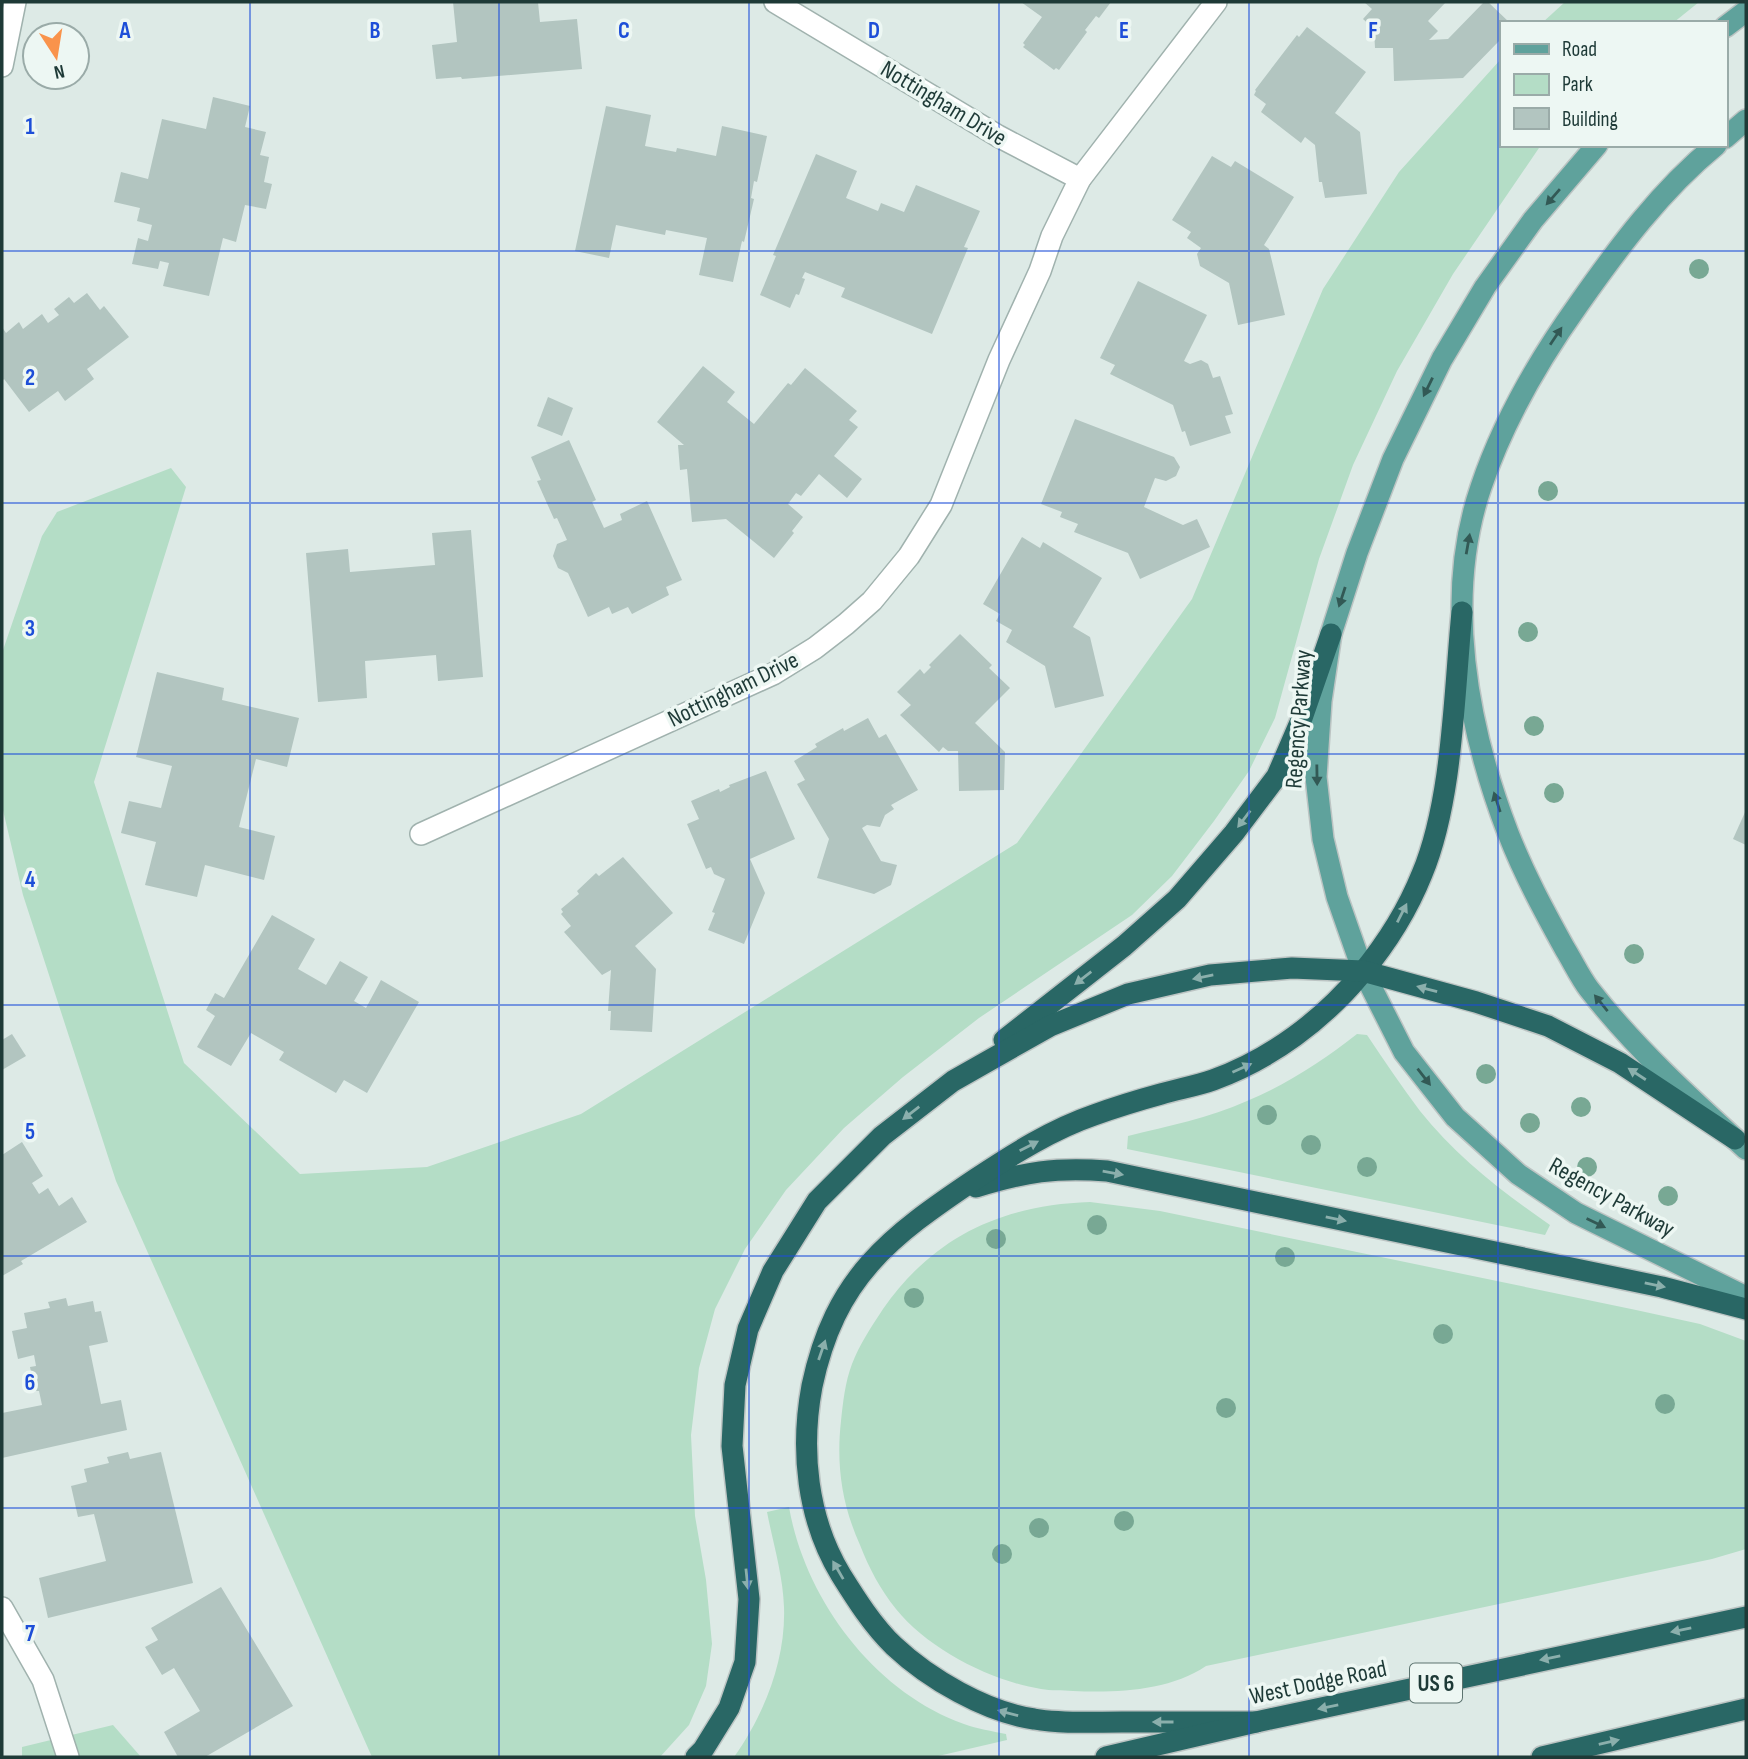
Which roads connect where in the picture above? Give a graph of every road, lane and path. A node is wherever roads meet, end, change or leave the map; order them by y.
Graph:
1 (15, 2) edge
2 (775, 2) edge
3 (1216, 2) edge
4 (1746, 11) edge
5 (1727, 25) edge
6 (2, 66) edge
7 (1746, 120) edge
8 (1727, 136) edge
9 (1595, 147) edge
10 (1714, 147) edge
11 (1080, 179) junction
12 (1462, 612) junction
13 (1331, 634) junction
14 (421, 834) dead end
15 (1363, 971) junction
16 (953, 1081) junction
17 (1741, 1144) edge
18 (930, 1209) junction
19 (1746, 1297) edge
20 (1746, 1308) edge
21 (2, 1608) edge
22 (1746, 1617) edge
23 (1746, 1709) edge
24 (1256, 1722) junction
25 (68, 1757) edge
26 (696, 1757) edge
27 (1106, 1757) edge
28 (1542, 1757) edge

1 - 6 street
2 - 11 street, Nottingham Drive
3 - 11 street, Nottingham Drive
4 - 5 main road
7 - 8 main road
9 -> 13 main road, Regency Parkway
12 -> 10 main road
11 - 14 street, Nottingham Drive
15 -> 12 highway
17 -> 12 main road
13 -> 15 main road, Regency Parkway
13 -> 16 highway
15 -> 16 highway
17 -> 15 highway
18 -> 15 highway
15 -> 19 main road, Regency Parkway
16 -> 26 highway
18 -> 20 highway
24 -> 18 highway
21 - 25 street
22 -> 24 highway, West Dodge Road / US 6
28 -> 23 highway
24 - 27 highway, West Dodge Road / US 6

